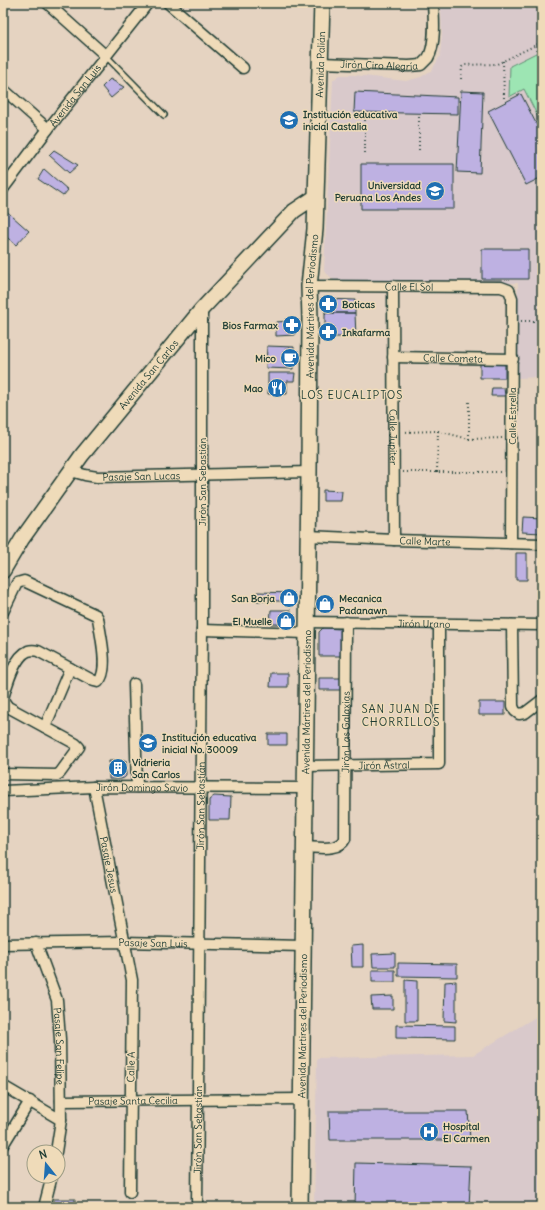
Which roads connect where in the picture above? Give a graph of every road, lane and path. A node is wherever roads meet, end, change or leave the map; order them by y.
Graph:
1 (47, 3) edge
2 (148, 3) edge
3 (168, 3) edge
4 (322, 3) edge
5 (433, 3) edge
6 (542, 42) edge
7 (106, 56) junction
8 (503, 61) junction
9 (320, 63) junction
10 (243, 68) dead end
11 (461, 78) dead end
12 (3, 89) edge
13 (504, 98) dead end
14 (164, 114) dead end
15 (365, 116) dead end
16 (418, 117) dead end
17 (48, 129) junction
18 (365, 153) dead end
19 (419, 153) dead end
20 (3, 189) edge
21 (315, 197) junction
22 (309, 286) junction
23 (393, 286) junction
24 (509, 290) joint
25 (202, 309) junction
26 (542, 321) edge
27 (512, 322) junction
28 (392, 357) junction
29 (513, 359) junction
30 (469, 402) dead end
31 (438, 431) junction
32 (393, 432) junction
33 (512, 438) junction
34 (469, 439) junction
35 (71, 471) junction
36 (309, 472) junction
37 (437, 472) junction
38 (512, 472) junction
39 (393, 473) junction
40 (202, 474) junction
41 (308, 536) junction
42 (394, 540) junction
43 (511, 543) junction
44 (542, 544) edge
45 (3, 571) edge
46 (3, 612) edge
47 (346, 622) junction
48 (439, 624) junction
49 (512, 625) junction
50 (542, 625) edge
51 (306, 627) junction
52 (202, 630) junction
53 (70, 668) junction
54 (7, 670) edge
55 (134, 684) dead end
56 (3, 698) edge
57 (542, 700) edge
58 (45, 727) junction
59 (346, 765) junction
60 (305, 766) junction
61 (3, 774) edge
62 (94, 787) junction
63 (137, 787) junction
64 (201, 787) junction
65 (305, 788) junction
66 (3, 791) edge
67 (304, 847) junction
68 (123, 942) junction
69 (36, 943) junction
70 (3, 944) edge
71 (199, 944) junction
72 (303, 946) junction
73 (3, 1086) edge
74 (131, 1100) junction
75 (198, 1100) junction
76 (301, 1100) junction
77 (30, 1101) junction
78 (61, 1101) junction
79 (61, 1120) junction
80 (57, 1144) edge
81 (3, 1145) edge
82 (50, 1184) edge
83 (130, 1192) dead end
84 (44, 1207) edge
85 (197, 1207) edge
86 (300, 1207) edge

1 - 7 street
2 - 7 street, Avenida San Luis
3 - 10 street
4 - 9 main road, Avenida Palián
5 - 9 street, Jirón Ciro Alegría
6 - 8 path
7 - 14 lane
7 - 17 street, Avenida San Luis
8 - 11 path
8 - 13 path
9 - 21 main road, Avenida Palián
12 - 17 street
15 - 18 path
16 - 19 path
17 - 20 street, Avenida San Luis
21 - 22 main road, Avenida Mártires del Periodismo
21 - 25 main road, Avenida San Carlos
22 - 23 street, Calle El Sol
22 - 36 main road, Avenida Mártires del Periodismo
23 - 24 street, Calle El Sol
23 - 28 street, Calle Jupiter
24 - 27 street, Calle Estrella
25 - 35 main road, Avenida San Carlos
25 - 40 street, Jirón San Sebastián
26 - 27 path
27 - 29 street, Calle Estrella
28 - 29 street, Calle Cometa
28 - 32 street, Calle Jupiter
29 - 33 street, Calle Estrella
30 - 34 path
31 - 32 path
31 - 34 path
31 - 37 path
32 - 39 street, Calle Jupiter
33 - 34 path
33 - 38 street, Calle Estrella
35 - 40 street, Pasaje San Lucas
35 - 45 main road, Avenida San Carlos
36 - 40 street, Pasaje San Lucas
36 - 41 main road, Avenida Mártires del Periodismo
37 - 38 path
37 - 39 path
38 - 43 street, Calle Estrella
39 - 42 street, Calle Jupiter
40 - 52 street, Jirón San Sebastián
41 - 42 street, Calle Marte
41 - 51 main road, Avenida Mártires del Periodismo
42 - 43 street, Calle Marte
43 - 44 street, Calle Marte
46 - 53 street
47 - 48 street, Jirón Urano
47 - 51 street, Jirón Urano
47 - 59 street, Jirón Las Galaxias
48 - 49 street, Jirón Urano
48 - 59 street, Jirón Astral
49 - 50 street, Jirón Urano
49 - 57 street
51 - 52 street, Jirón Urano
51 - 60 main road, Avenida Mártires del Periodismo
52 - 64 street, Jirón San Sebastián
53 - 54 street
53 - 58 street
54 - 56 street
55 - 63 street
56 - 58 street
58 - 61 street
59 - 60 street, Jirón Astral
59 - 67 street, Jirón Las Galaxias
60 - 65 main road, Avenida Mártires del Periodismo
62 - 63 street, Jirón Domingo Savio
62 - 66 street, Jirón Domingo Savio
62 - 68 street, Pasaje Jesus
63 - 64 street, Jirón Domingo Savio
64 - 65 street, Jirón Domingo Savio
64 - 71 street, Jirón San Sebastián
65 - 67 main road, Avenida Mártires del Periodismo
67 - 72 main road, Avenida Mártires del Periodismo
68 - 69 street, Pasaje San Luis
68 - 71 street, Pasaje San Luis
68 - 74 street, Calle A
69 - 70 street, Pasaje San Luis
69 - 78 street, Pasaje San Felipe
71 - 72 street, Pasaje San Luis
71 - 75 street, Jirón San Sebastián
72 - 76 main road, Avenida Mártires del Periodismo
73 - 77 street
74 - 75 street, Pasaje Santa Cecilia
74 - 78 street, Pasaje Santa Cecilia
74 - 83 street, Calle A
75 - 76 street, Pasaje Santa Cecilia
75 - 85 street, Jirón San Sebastián
76 - 86 main road, Avenida Mártires del Periodismo
77 - 79 street
77 - 81 street
78 - 79 street, Pasaje San Felipe
79 - 80 street, Pasaje San Felipe
82 - 84 street

